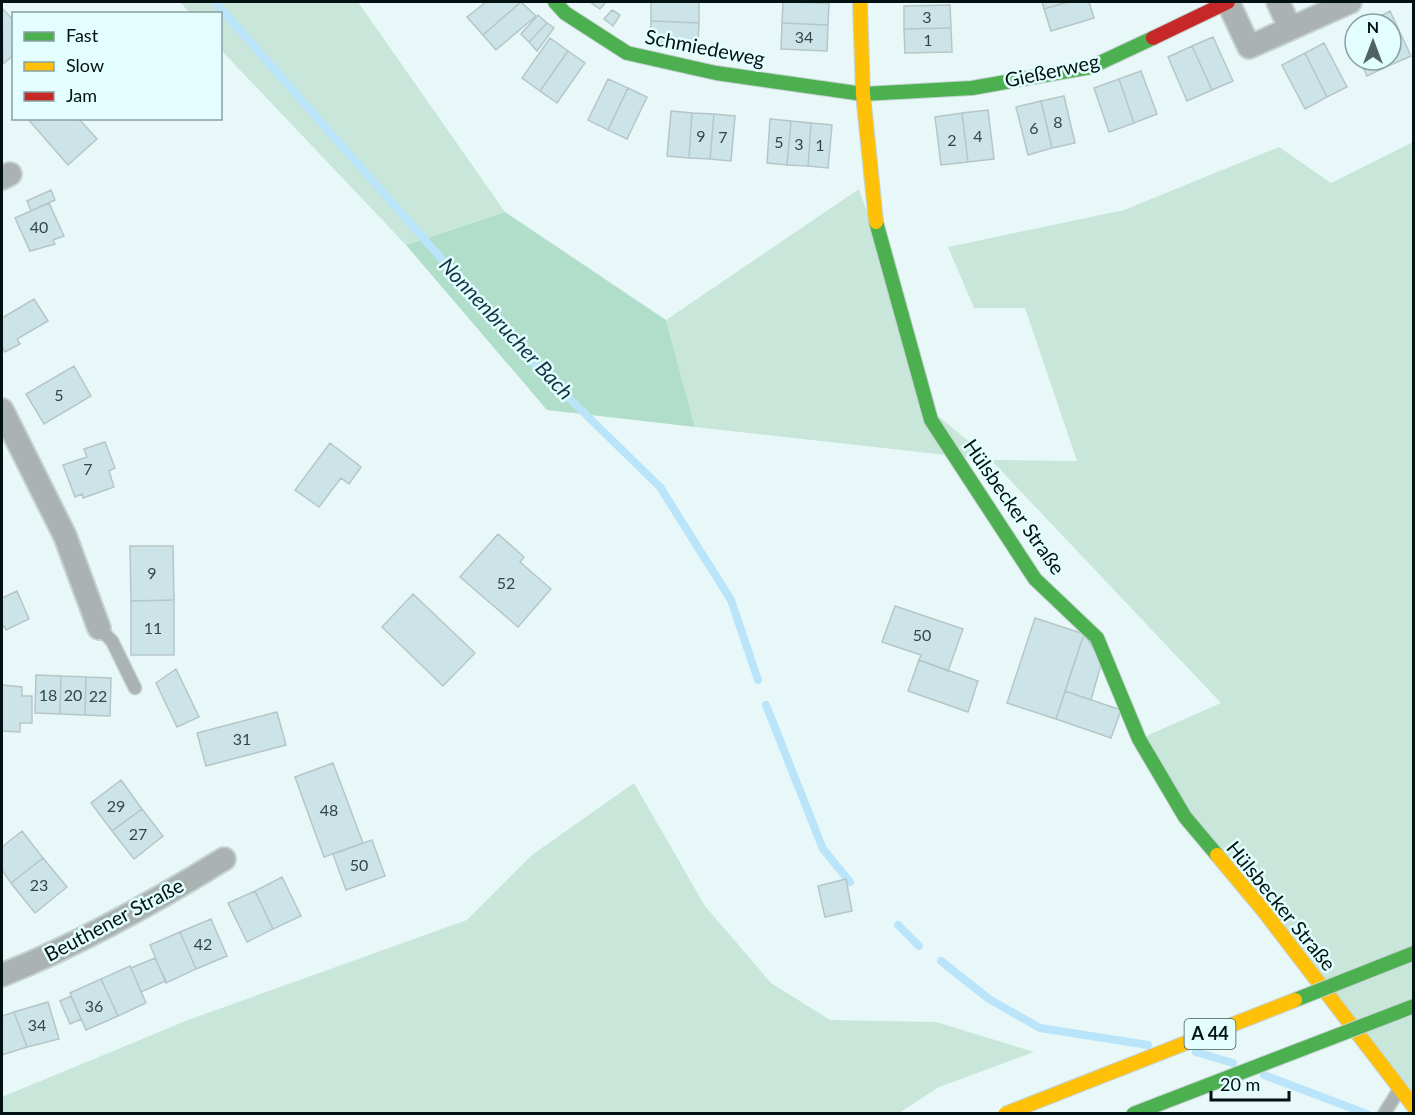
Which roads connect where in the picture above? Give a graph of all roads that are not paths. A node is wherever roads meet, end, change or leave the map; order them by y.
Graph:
1 (555, 2) edge
2 (860, 2) edge
3 (1228, 2) edge
4 (1278, 2) edge
5 (1350, 2) edge
6 (1290, 28) junction
7 (863, 94) junction
8 (2, 410) edge
9 (99, 628) joint
10 (135, 688) dead end
11 (224, 859) dead end
12 (1413, 953) edge
13 (2, 975) edge
14 (1413, 1006) edge
15 (1400, 1089) junction
16 (1413, 1107) edge
17 (1386, 1109) edge
18 (1005, 1113) edge
19 (1133, 1113) edge

1 - 7 main road, Schmiedeweg
2 - 7 main road, Hülsbecker Straße
3 - 6 street, Gießerweg
3 - 7 main road, Gießerweg
4 - 6 street
5 - 6 street, Gießerweg
7 - 15 main road, Hülsbecker Straße
8 - 9 street
9 - 10 lane
11 - 13 street, Beuthener Straße
12 - 18 main road, A 44, bridge
14 - 19 main road, A 44, bridge
15 - 16 main road, Hülsbecker Straße
15 - 17 lane

